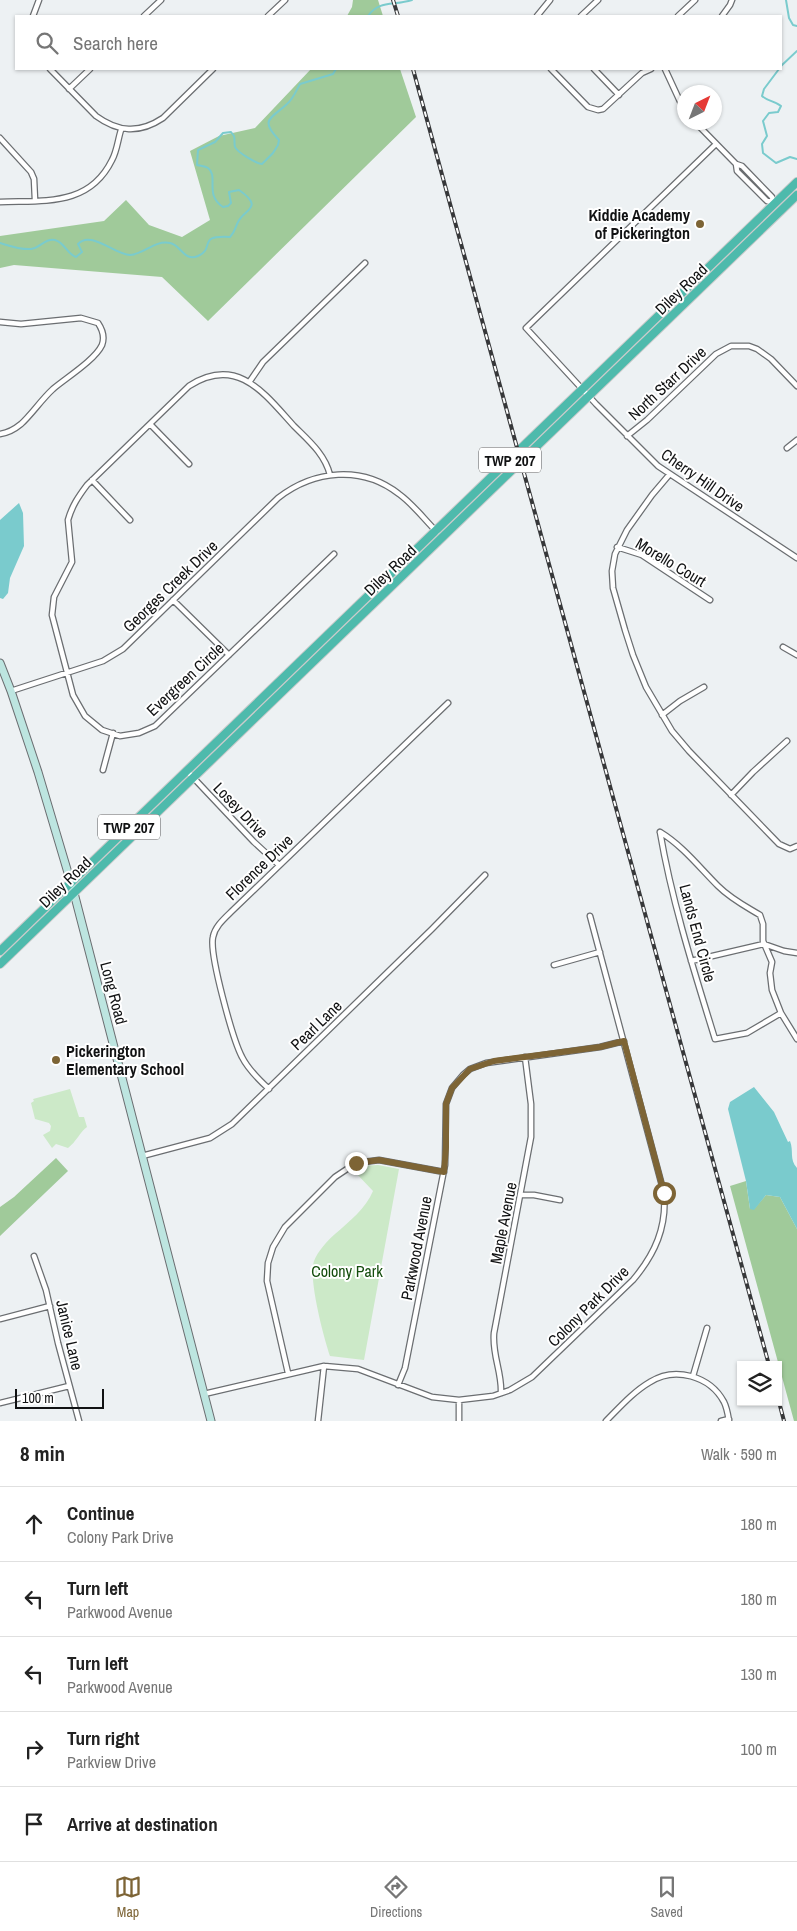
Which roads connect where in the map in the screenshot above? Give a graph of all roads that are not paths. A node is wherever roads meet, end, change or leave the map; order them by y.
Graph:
1 (39, 0) edge
2 (161, 0) edge
3 (285, 0) edge
4 (550, 0) edge
5 (598, 0) edge
6 (695, 0) edge
7 (732, 0) edge
8 (33, 15) edge
9 (145, 15) edge
10 (269, 15) edge
11 (538, 15) edge
12 (582, 15) edge
13 (679, 15) edge
14 (723, 15) edge
15 (51, 70) edge
16 (89, 70) edge
17 (213, 70) edge
18 (553, 70) edge
19 (595, 70) edge
20 (649, 70) edge
21 (664, 70) edge
22 (69, 89) junction
23 (619, 95) junction
24 (677, 96) edge
25 (121, 130) junction
26 (703, 130) edge
27 (0, 138) edge
28 (716, 144) junction
29 (797, 182) edge
30 (797, 195) edge
31 (35, 200) junction
32 (0, 202) edge
33 (774, 203) junction
34 (781, 210) junction
35 (365, 263) dead end
36 (0, 322) edge
37 (250, 381) junction
38 (797, 386) edge
39 (583, 389) junction
40 (590, 396) junction
41 (150, 424) junction
42 (0, 434) edge
43 (628, 436) junction
44 (797, 440) edge
45 (787, 448) dead end
46 (188, 464) dead end
47 (330, 475) junction
48 (669, 475) junction
49 (92, 480) junction
50 (130, 520) dead end
51 (437, 531) junction
52 (443, 538) junction
53 (618, 547) junction
54 (334, 554) dead end
55 (797, 558) edge
56 (173, 600) junction
57 (710, 600) dead end
58 (783, 647) dead end
59 (229, 655) junction
60 (797, 655) edge
61 (0, 663) edge
62 (68, 673) junction
63 (704, 688) dead end
64 (11, 690) junction
65 (448, 703) dead end
66 (662, 715) junction
67 (113, 733) junction
68 (787, 741) dead end
69 (103, 770) dead end
70 (187, 771) junction
71 (193, 778) junction
72 (731, 796) junction
73 (797, 846) edge
74 (279, 865) junction
75 (485, 875) dead end
76 (71, 882) junction
77 (74, 893) junction
78 (590, 916) dead end
79 (764, 944) junction
80 (0, 951) edge
81 (600, 952) junction
82 (797, 953) edge
83 (691, 961) junction
84 (0, 964) edge
85 (554, 965) dead end
86 (780, 1013) junction
87 (797, 1039) edge
88 (624, 1041) junction
89 (525, 1057) junction
90 (269, 1089) junction
91 (142, 1156) junction
92 (444, 1172) junction
93 (521, 1195) junction
94 (560, 1200) dead end
95 (34, 1256) dead end
96 (50, 1306) junction
97 (0, 1319) edge
98 (707, 1328) dead end
99 (324, 1366) junction
100 (288, 1373) junction
101 (693, 1376) junction
102 (398, 1385) junction
103 (69, 1386) junction
104 (501, 1393) junction
105 (204, 1394) junction
106 (459, 1400) junction
107 (0, 1403) edge
108 (729, 1420) edge
109 (79, 1421) edge
110 (211, 1421) edge
111 (318, 1421) edge
112 (460, 1421) edge
113 (606, 1421) edge
114 (721, 1421) edge

1 - 8 street
2 - 9 street
3 - 10 street
4 - 11 street
5 - 12 street
6 - 13 street
7 - 14 street
15 - 22 street
16 - 22 street
17 - 25 street
18 - 23 street
19 - 23 street
20 - 23 street
21 - 24 street
22 - 25 street
25 - 31 street
26 - 28 street
27 - 31 street
28 - 33 street
28 - 39 street, Cherry Hill Drive
29 - 33 highway, Diley Road / TWP 207
30 - 34 highway, Diley Road / TWP 207
31 - 32 street
33 - 34 street
33 - 39 highway, Diley Road / TWP 207
34 - 40 highway, Diley Road / TWP 207
35 - 37 street
36 - 42 street
37 - 41 street, Evergreen Circle
37 - 47 street, Evergreen Circle
38 - 43 street, North Starr Drive
39 - 40 street, Cherry Hill Drive
39 - 51 highway, Diley Road / TWP 207
40 - 43 street, Cherry Hill Drive
40 - 52 highway, Diley Road / TWP 207
41 - 46 street
41 - 49 street, Evergreen Circle
43 - 48 street, Cherry Hill Drive
44 - 45 street
47 - 51 street
47 - 56 street, Georges Creek Drive
48 - 53 street
48 - 55 street, Cherry Hill Drive
49 - 50 street
49 - 62 street, Evergreen Circle
51 - 52 street
51 - 70 highway, Diley Road / TWP 207
52 - 71 highway, Diley Road / TWP 207
53 - 57 street, Morello Court
53 - 66 street
54 - 59 street, Evergreen Circle
56 - 59 street
56 - 62 street, Georges Creek Drive
58 - 60 street
59 - 67 street, Evergreen Circle
61 - 64 main road, Long Road
62 - 64 street, Georges Creek Drive
62 - 67 street, Evergreen Circle
63 - 66 street
64 - 76 main road, Long Road
65 - 74 street, Florence Drive
66 - 72 street
67 - 69 street
68 - 72 street
70 - 71 street, Losey Drive
70 - 76 highway, Diley Road / TWP 207
71 - 74 street, Losey Drive
71 - 77 highway, Diley Road / TWP 207
72 - 73 street
74 - 90 street, Florence Drive
75 - 90 street, Pearl Lane
76 - 77 main road, Long Road
76 - 80 highway, Diley Road / TWP 207
77 - 84 highway, Diley Road / TWP 207
77 - 91 main road, Long Road
78 - 81 street, Colony Park Drive
79 - 82 street
79 - 83 street
79 - 83 street, Lands End Circle
79 - 86 street
81 - 85 street
81 - 88 street, Colony Park Drive
83 - 86 street, Lands End Circle
86 - 87 street
88 - 89 street, Parkwood Avenue
88 - 104 street, Colony Park Drive
89 - 92 street, Parkwood Avenue
89 - 93 street, Maple Avenue
90 - 91 street, Pearl Lane
91 - 105 main road, Long Road
92 - 100 street
92 - 102 street, Parkwood Avenue
93 - 94 street
93 - 104 street, Maple Avenue
95 - 96 street, Janice Lane
96 - 97 street
96 - 103 street, Janice Lane
98 - 101 street
99 - 100 street, Colony Park Drive
99 - 102 street, Colony Park Drive
99 - 111 street
100 - 105 street, Colony Park Drive
101 - 108 street
101 - 113 street
102 - 106 street, Colony Park Drive
103 - 107 street
103 - 109 street, Janice Lane
104 - 106 street, Colony Park Drive
105 - 110 main road, Long Road
106 - 112 street
108 - 114 street

